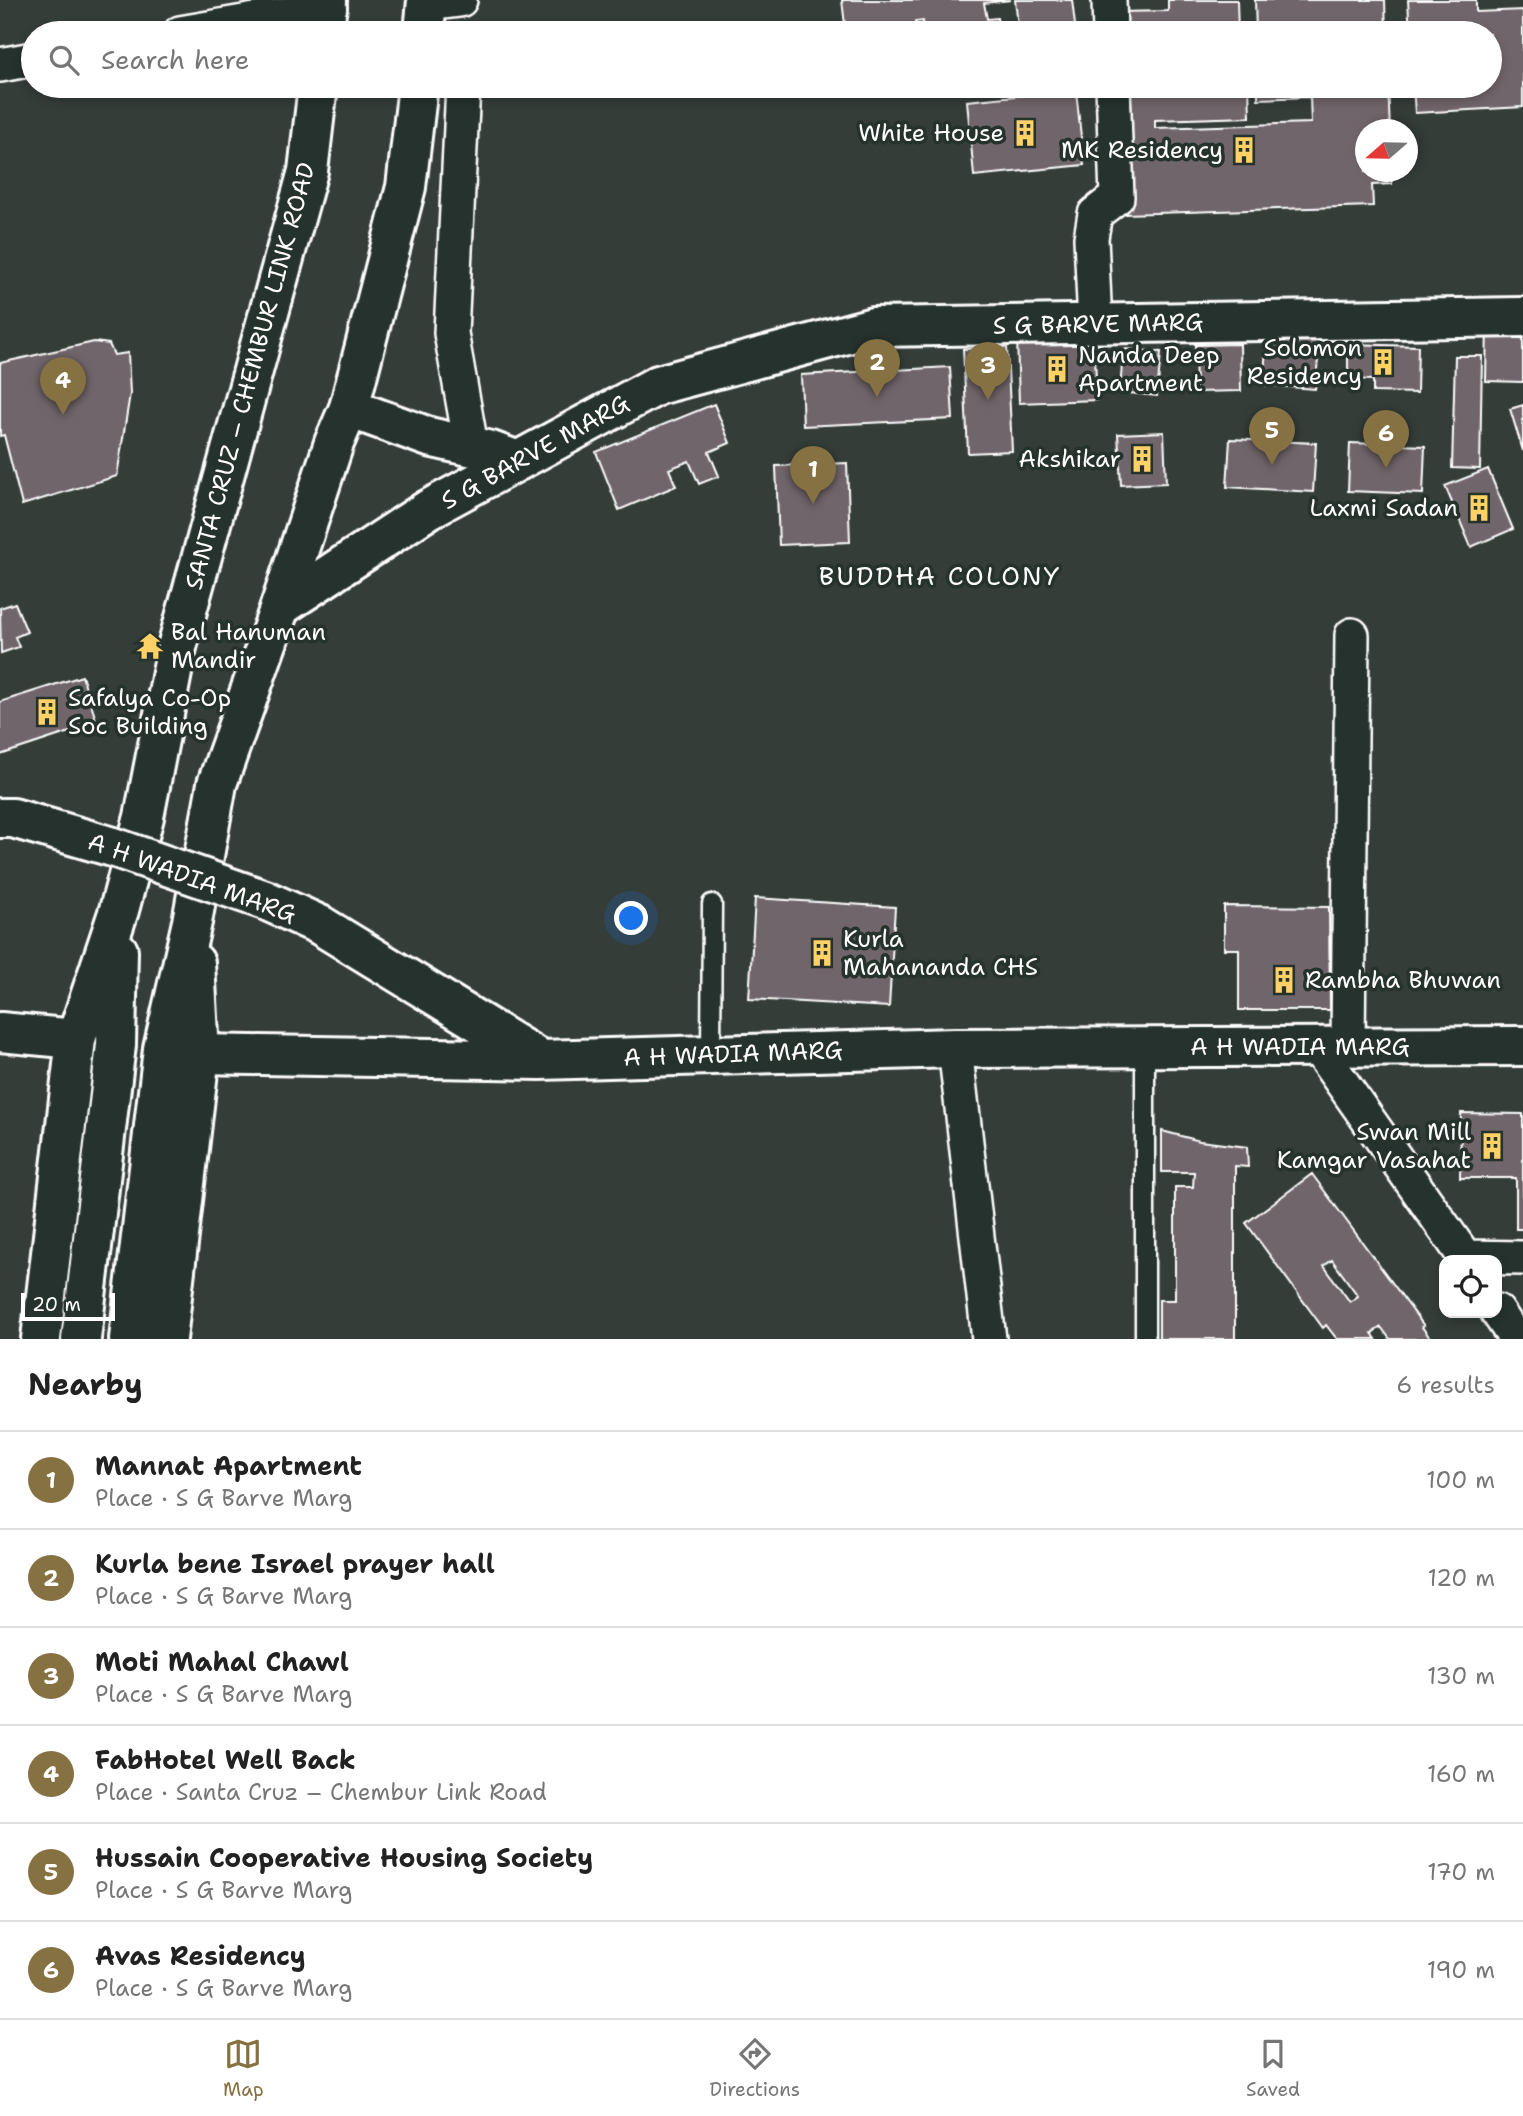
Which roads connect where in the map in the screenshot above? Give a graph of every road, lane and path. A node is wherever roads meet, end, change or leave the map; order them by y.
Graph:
1 (1109, 0) edge
2 (316, 11) edge
3 (254, 21) edge
4 (1110, 21) edge
5 (21, 61) edge
6 (0, 65) edge
7 (317, 98) edge
8 (417, 98) edge
9 (462, 98) edge
10 (1113, 98) edge
11 (1523, 317) edge
12 (1095, 324) junction
13 (348, 408) junction
14 (471, 446) junction
15 (518, 461) junction
16 (280, 607) junction
17 (1352, 635) dead end
18 (0, 818) edge
19 (712, 904) dead end
20 (119, 910) junction
21 (192, 922) junction
22 (0, 1032) edge
23 (76, 1039) junction
24 (1523, 1046) edge
25 (1145, 1047) junction
26 (1333, 1047) junction
27 (956, 1048) junction
28 (200, 1054) junction
29 (711, 1055) junction
30 (540, 1060) junction
31 (1463, 1255) edge
32 (1502, 1258) edge
33 (1523, 1258) edge
34 (1502, 1318) edge
35 (41, 1339) edge
36 (81, 1339) edge
37 (129, 1339) edge
38 (167, 1339) edge
39 (989, 1339) edge
40 (1145, 1339) edge
41 (1516, 1339) edge

1 - 4 street
2 - 3 street
5 - 6 street
7 - 20 main road, SANTA CRUZ – CHEMBUR LINK ROAD
8 - 13 main road
9 - 14 street
10 - 12 street
11 - 12 main road, S G BARVE MARG
12 - 15 main road, S G BARVE MARG
13 - 14 main road
13 - 16 main road
14 - 15 main road
15 - 16 main road, S G BARVE MARG
16 - 21 main road
17 - 26 street
18 - 30 main road, A H WADIA MARG, bridge
19 - 29 lane
20 - 23 main road
20 - 36 main road
21 - 28 main road
21 - 37 main road
22 - 23 main road
23 - 35 main road
24 - 26 main road, A H WADIA MARG
25 - 26 main road, A H WADIA MARG
25 - 27 main road, A H WADIA MARG
25 - 40 lane
26 - 31 street
27 - 29 main road, A H WADIA MARG
27 - 39 street
28 - 30 main road
28 - 38 main road
29 - 30 main road, A H WADIA MARG
32 - 33 street
34 - 41 street

